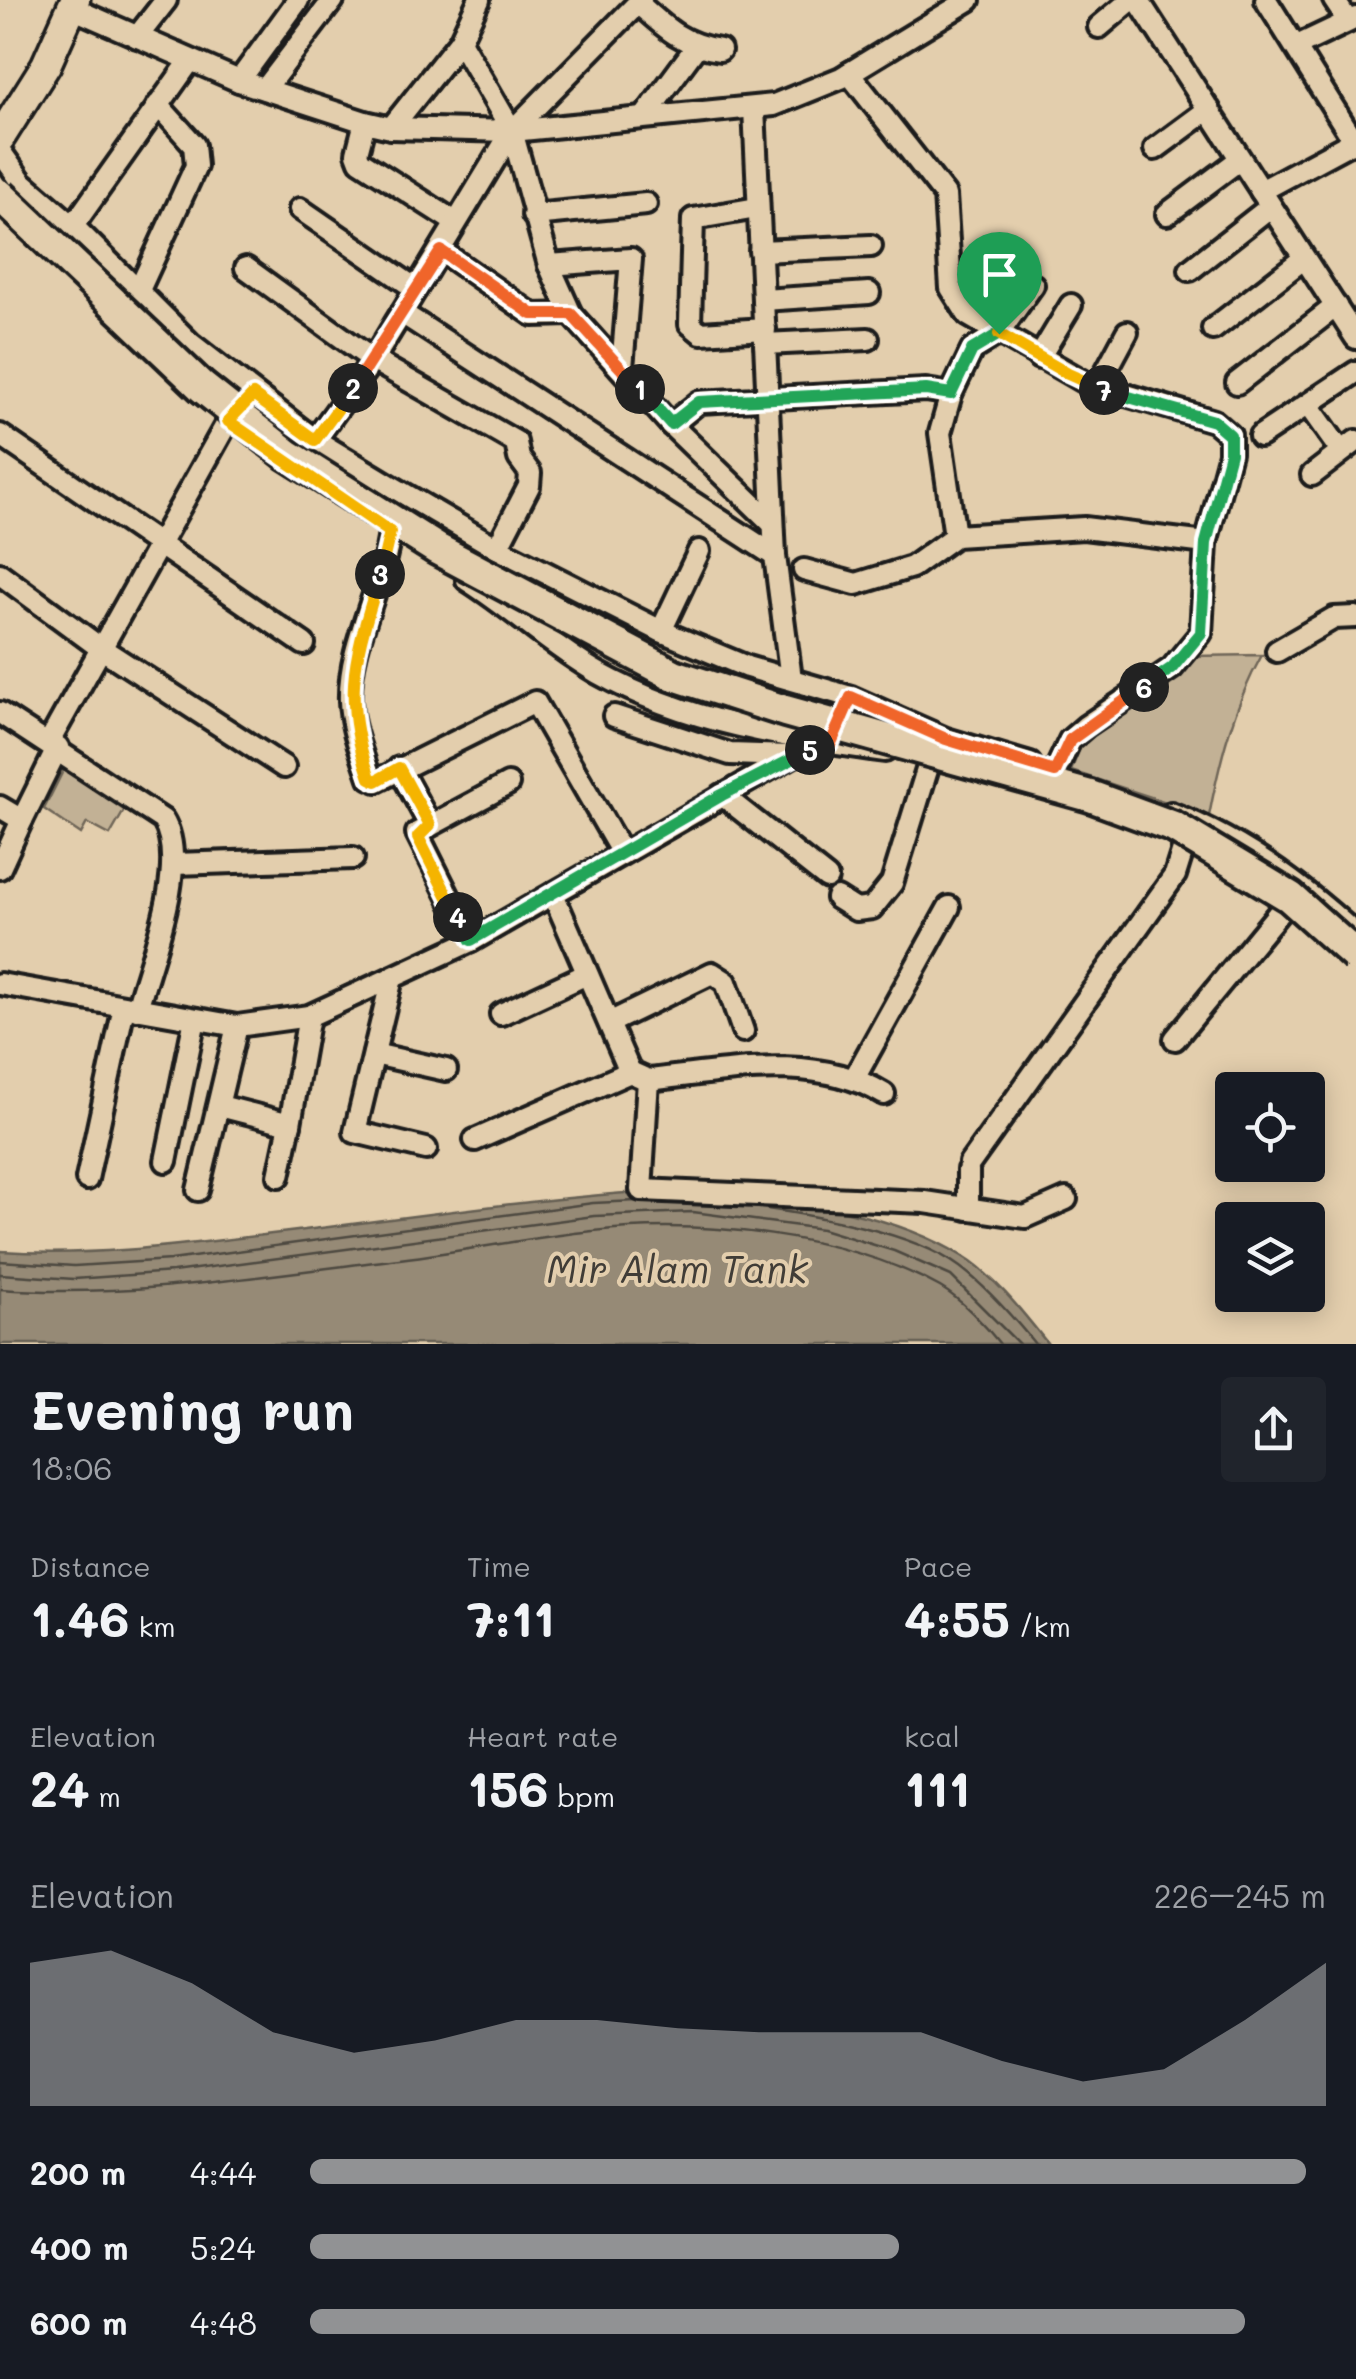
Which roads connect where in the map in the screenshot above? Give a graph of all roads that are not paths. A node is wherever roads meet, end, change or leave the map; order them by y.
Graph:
1 (166, 0) edge
2 (298, 0) edge
3 (333, 0) edge
4 (479, 0) edge
5 (969, 0) edge
6 (1134, 0) edge
7 (1266, 0) edge
8 (1334, 0) edge
9 (639, 1) edge
10 (74, 4) edge
11 (942, 6) edge
12 (1352, 20) edge
13 (1099, 27) dead end
14 (138, 37) junction
15 (460, 41) junction
16 (696, 46) junction
17 (1298, 46) junction
18 (720, 50) dead end
19 (190, 61) junction
20 (849, 73) junction
21 (239, 81) junction
22 (265, 90) junction
23 (158, 105) junction
24 (754, 108) junction
25 (1209, 109) junction
26 (645, 116) junction
27 (365, 122) junction
28 (392, 128) junction
29 (512, 131) junction
30 (1353, 132) edge
31 (0, 138) edge
32 (1155, 149) dead end
33 (0, 151) edge
34 (1239, 160) junction
35 (0, 182) edge
36 (0, 195) edge
37 (1266, 199) junction
38 (646, 204) dead end
39 (758, 208) junction
40 (300, 210) dead end
41 (0, 212) edge
42 (1168, 214) dead end
43 (533, 215) junction
44 (455, 222) junction
45 (73, 226) junction
46 (871, 246) dead end
47 (441, 251) junction
48 (760, 251) junction
49 (1303, 259) junction
50 (549, 265) junction
51 (246, 268) dead end
52 (1190, 270) dead end
53 (1032, 285) dead end
54 (416, 289) junction
55 (138, 290) junction
56 (869, 293) dead end
57 (763, 300) junction
58 (1072, 305) dead end
59 (1336, 306) junction
60 (402, 313) junction
61 (571, 314) junction
62 (1213, 329) dead end
63 (1128, 332) dead end
64 (999, 334) junction
65 (765, 337) junction
66 (1356, 338) edge
67 (868, 339) dead end
68 (1040, 358) junction
69 (374, 360) junction
70 (622, 368) junction
71 (1356, 372) edge
72 (1236, 383) dead end
73 (1097, 388) junction
74 (951, 394) junction
75 (253, 395) junction
76 (768, 399) junction
77 (1308, 405) junction
78 (228, 421) junction
79 (671, 424) junction
80 (0, 435) edge
81 (1260, 436) dead end
82 (315, 440) junction
83 (1348, 445) edge
84 (1312, 475) dead end
85 (774, 524) junction
86 (390, 532) junction
87 (955, 536) junction
88 (1206, 543) junction
89 (158, 544) junction
90 (497, 548) junction
91 (699, 552) dead end
92 (775, 556) junction
93 (804, 570) dead end
94 (0, 574) edge
95 (1356, 617) edge
96 (661, 631) junction
97 (304, 644) dead end
98 (99, 647) junction
99 (1278, 651) dead end
100 (790, 679) junction
101 (851, 697) junction
102 (0, 713) edge
103 (614, 716) dead end
104 (831, 743) junction
105 (53, 744) junction
106 (792, 756) junction
107 (931, 757) junction
108 (284, 767) dead end
109 (399, 768) junction
110 (1055, 772) junction
111 (508, 784) dead end
112 (722, 795) junction
113 (0, 807) edge
114 (22, 820) junction
115 (430, 825) junction
116 (1186, 840) junction
117 (622, 853) junction
118 (353, 858) dead end
119 (174, 864) junction
120 (0, 868) edge
121 (827, 878) dead end
122 (553, 894) junction
123 (837, 898) dead end
124 (1286, 904) junction
125 (949, 907) dead end
126 (1356, 939) edge
127 (471, 940) junction
128 (1356, 956) edge
129 (1356, 966) edge
130 (587, 974) junction
131 (392, 978) junction
132 (0, 986) edge
133 (130, 1008) junction
134 (501, 1014) dead end
135 (309, 1016) junction
136 (195, 1019) junction
137 (611, 1022) junction
138 (237, 1026) junction
139 (744, 1031) dead end
140 (1175, 1039) dead end
141 (374, 1054) junction
142 (446, 1070) dead end
143 (639, 1076) junction
144 (855, 1077) junction
145 (884, 1094) dead end
146 (220, 1106) junction
147 (290, 1124) junction
148 (475, 1140) dead end
149 (426, 1149) dead end
150 (166, 1161) dead end
151 (279, 1176) dead end
152 (87, 1178) dead end
153 (198, 1190) dead end
154 (1066, 1199) dead end
155 (968, 1208) junction

1 - 14 street
2 - 21 street
3 - 22 street
4 - 15 street
5 - 11 street
6 - 13 street
6 - 25 street
7 - 17 street
8 - 12 street
9 - 16 street
9 - 29 street
10 - 14 street
10 - 31 main road
11 - 20 street
12 - 17 street
14 - 19 street
15 - 28 street
15 - 29 street
16 - 18 street
16 - 26 street
17 - 30 street
19 - 21 street
19 - 23 street
20 - 24 street
20 - 64 street
21 - 22 street
22 - 27 street
23 - 45 street
23 - 55 street
24 - 26 street
24 - 39 street
25 - 32 street
25 - 34 street
26 - 29 street
27 - 28 street
27 - 44 street
28 - 29 street
29 - 43 street
29 - 44 street
30 - 37 street
33 - 45 street
34 - 37 street
34 - 42 street
35 - 126 highway, bridge
36 - 128 highway, bridge
37 - 49 street
37 - 52 street
38 - 43 street
39 - 48 street
39 - 65 street
40 - 54 street
41 - 78 street
43 - 50 street
44 - 47 street
45 - 55 street
46 - 48 street
47 - 54 street
47 - 61 street
48 - 57 street
49 - 59 street
49 - 62 street
50 - 61 street
50 - 70 street
51 - 69 street
53 - 64 street
54 - 60 street
55 - 75 street
56 - 57 street
57 - 65 street
58 - 68 street
59 - 66 street
59 - 72 street
60 - 69 street
60 - 92 street
61 - 70 street
63 - 73 street
64 - 68 street
64 - 74 street
65 - 67 street
65 - 76 street
68 - 73 street
69 - 82 street
69 - 90 street
70 - 79 street
71 - 77 street
73 - 88 street
74 - 76 street
74 - 87 street
75 - 78 street
75 - 82 street
76 - 79 street
76 - 85 street
77 - 81 street
77 - 83 street
78 - 86 street
78 - 89 street
79 - 85 street
80 - 89 street
82 - 90 street
83 - 84 street
85 - 92 street
86 - 104 street
86 - 109 street
87 - 88 street
87 - 93 street
88 - 110 street
89 - 97 street
89 - 98 street
90 - 96 street
91 - 96 street
92 - 100 street
94 - 98 street
95 - 99 street
96 - 100 street
98 - 105 street
98 - 108 street
100 - 101 street
101 - 104 street
101 - 110 street
102 - 105 street
103 - 106 street
104 - 106 street
104 - 107 street
105 - 114 street
105 - 119 street
106 - 112 street
107 - 116 street
107 - 123 street
109 - 115 street
109 - 117 street
110 - 126 street
111 - 115 street
112 - 117 street
112 - 121 street
113 - 114 street
114 - 120 street
115 - 127 street
116 - 124 street
116 - 155 street
117 - 122 street
118 - 119 street
119 - 133 street
122 - 127 street
122 - 130 street
124 - 129 street
124 - 140 street
125 - 144 street
127 - 131 street
130 - 134 street
130 - 137 street
131 - 135 street
131 - 141 street
132 - 133 street
133 - 136 street
133 - 152 street
135 - 138 street
135 - 147 street
136 - 138 street
136 - 150 street
137 - 139 street
137 - 143 street
138 - 146 street
141 - 142 street
141 - 149 street
143 - 144 street
143 - 148 street
143 - 155 street
144 - 145 street
146 - 147 street
146 - 153 street
147 - 151 street
154 - 155 street

